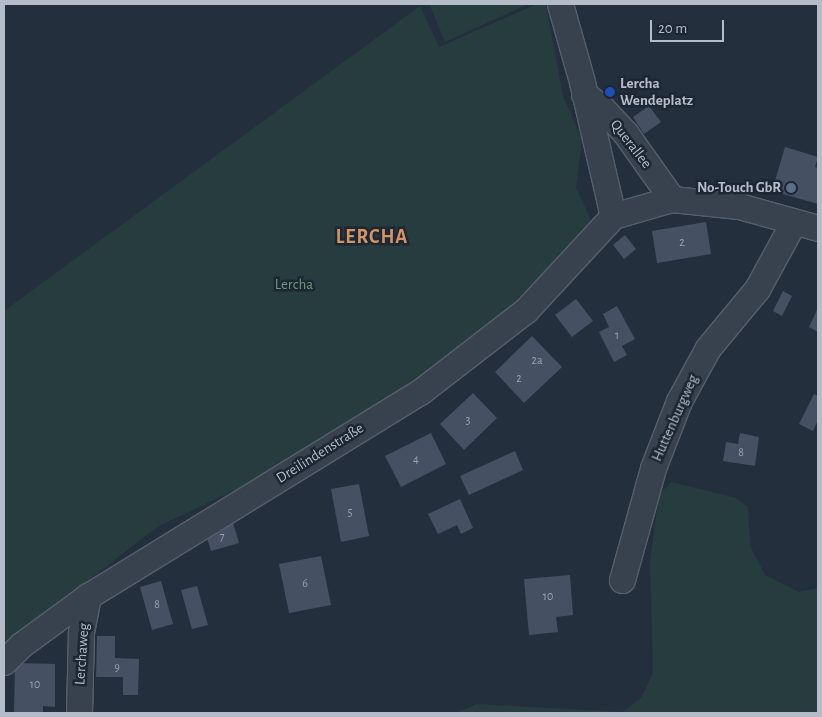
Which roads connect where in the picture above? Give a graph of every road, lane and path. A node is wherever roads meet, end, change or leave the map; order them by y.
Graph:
1 (560, 4) edge
2 (584, 94) junction
3 (672, 199) junction
4 (613, 216) junction
5 (794, 221) junction
6 (818, 228) edge
7 (622, 580) dead end
8 (88, 596) junction
9 (4, 662) edge
10 (78, 713) edge

1 - 2 street, Querallee
2 - 3 street, Querallee
2 - 4 street, Querallee
3 - 4 street
3 - 5 street
4 - 8 street, Dreilindenstraße
5 - 6 street
5 - 7 street, Huttenburgweg
8 - 9 street, Dreilindenstraße
8 - 10 street, Lerchaweg

